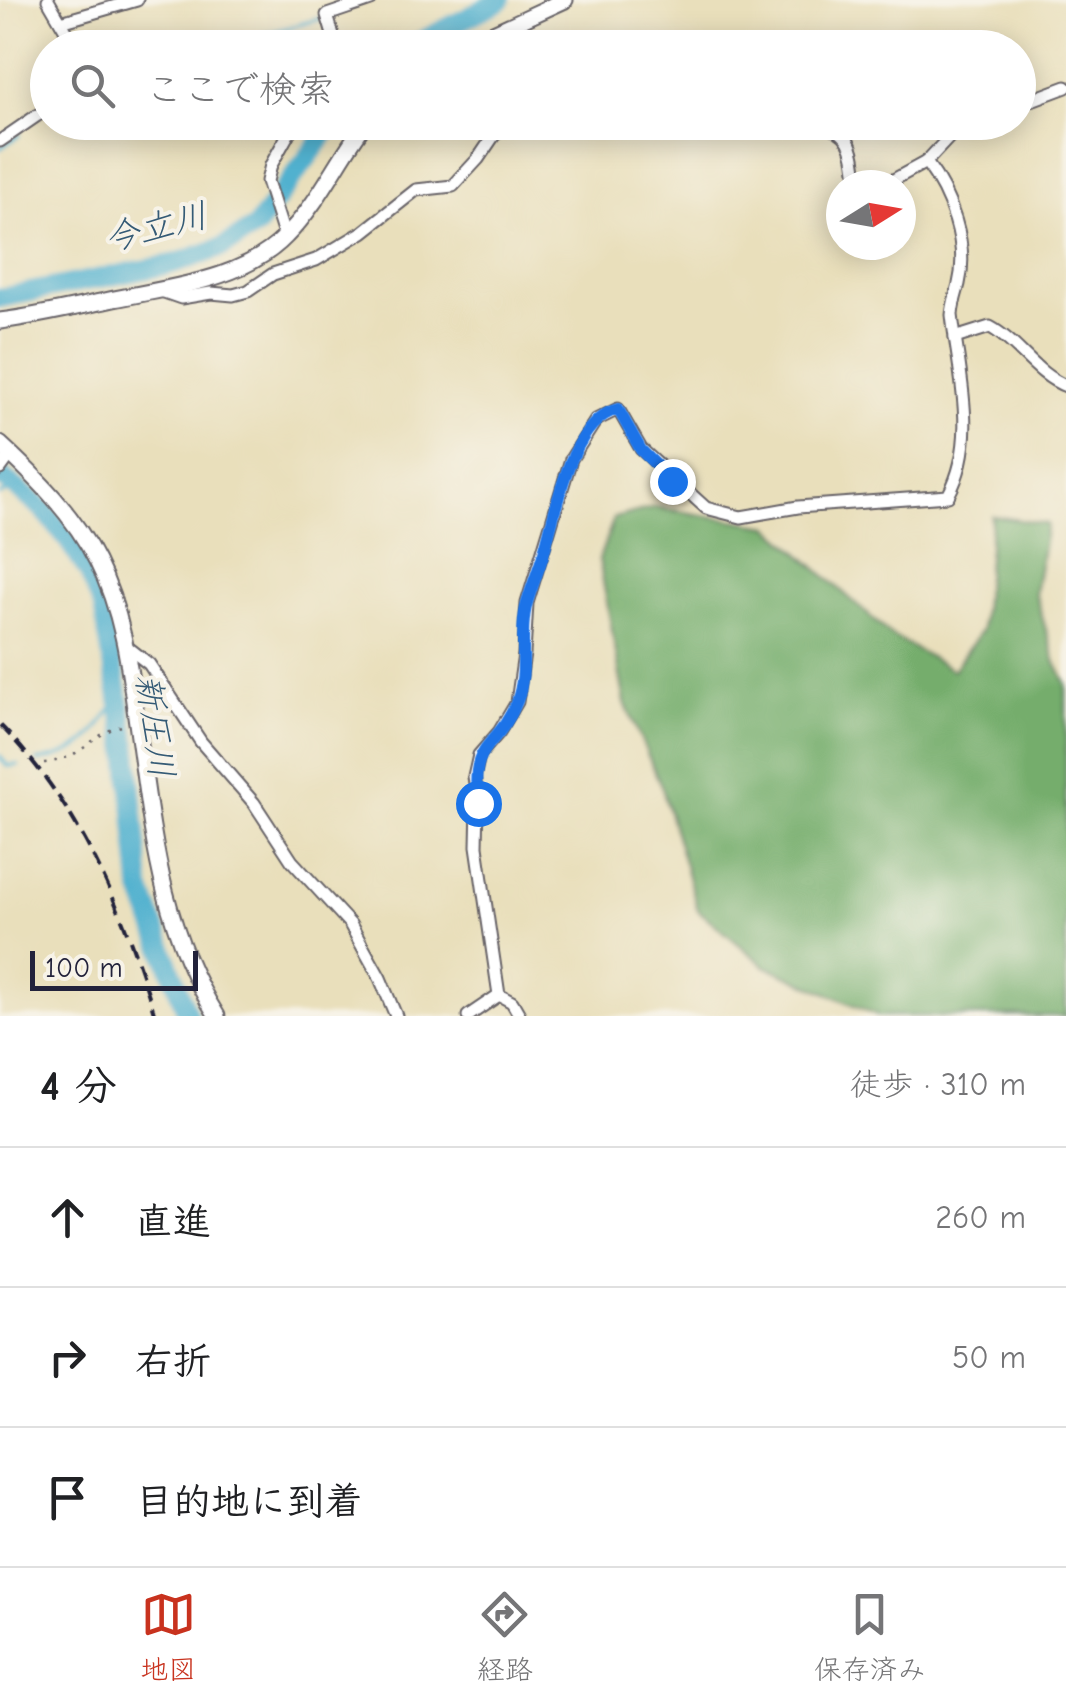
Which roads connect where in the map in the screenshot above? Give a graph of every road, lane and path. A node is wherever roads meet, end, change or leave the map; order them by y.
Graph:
1 (48, 0) edge
2 (137, 0) edge
3 (371, 0) edge
4 (565, 0) edge
5 (347, 3) edge
6 (61, 22) junction
7 (66, 30) edge
8 (331, 30) edge
9 (500, 30) edge
10 (1066, 87) edge
11 (1036, 98) edge
12 (30, 120) edge
13 (285, 140) edge
14 (353, 140) edge
15 (491, 140) edge
16 (848, 140) edge
17 (947, 140) edge
18 (0, 141) edge
19 (926, 162) junction
20 (856, 170) edge
21 (911, 170) edge
22 (285, 238) junction
23 (157, 290) junction
24 (0, 321) edge
25 (955, 338) junction
26 (1066, 386) edge
27 (5, 457) edge
28 (126, 646) junction
29 (119, 727) dead end
30 (44, 763) dead end
31 (498, 994) junction
32 (216, 1016) edge
33 (396, 1016) edge
34 (468, 1016) edge
35 (520, 1016) edge

1 - 6 street
2 - 6 street
3 - 5 street
4 - 9 main road
5 - 8 street
6 - 7 street
10 - 11 street
12 - 18 street
13 - 22 street
14 - 22 main road
15 - 23 street
16 - 20 street
17 - 19 street
19 - 21 street
19 - 25 street
22 - 23 main road
23 - 24 main road
25 - 26 street
25 - 31 street
27 - 28 main road
28 - 32 main road
28 - 33 street
29 - 30 path
31 - 34 street
31 - 35 street

